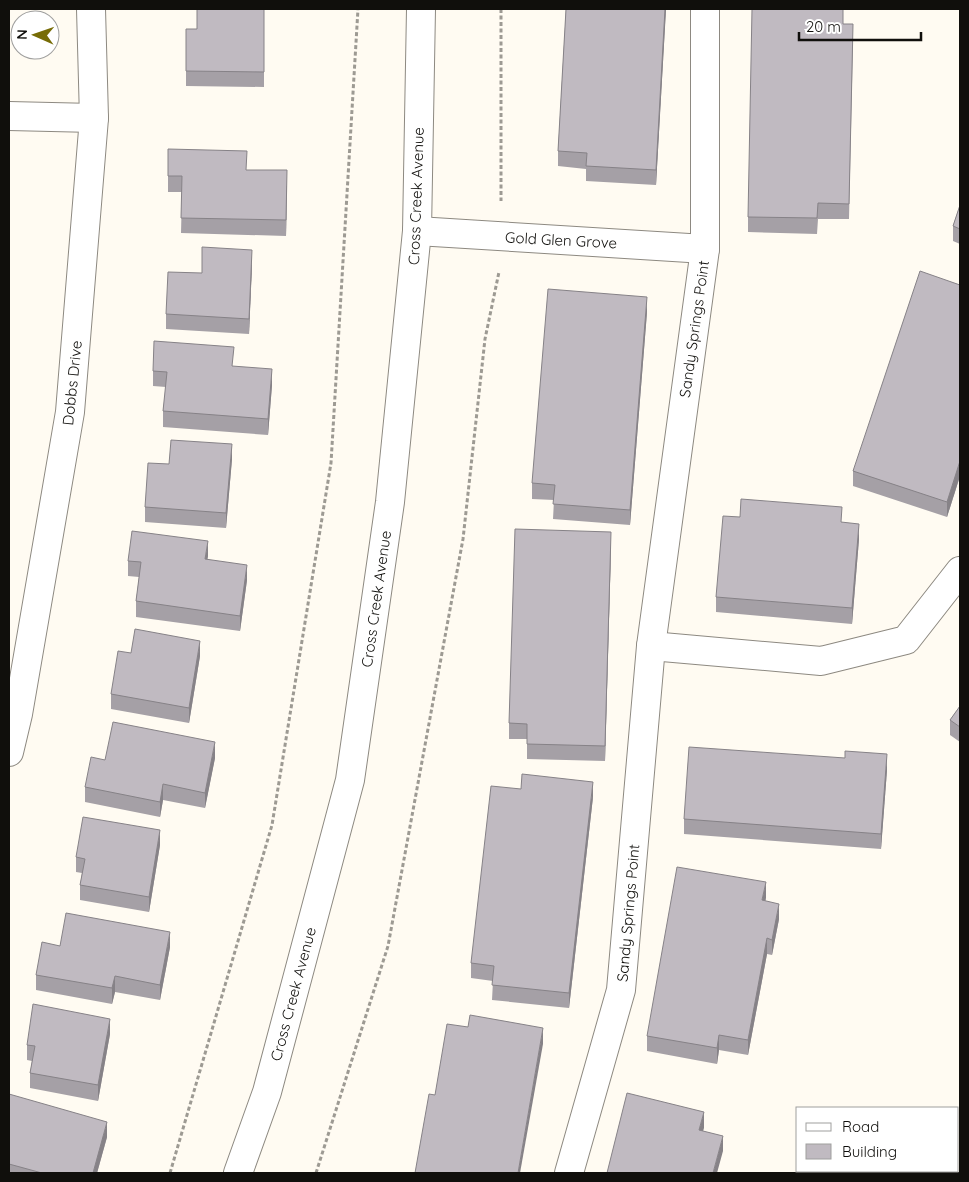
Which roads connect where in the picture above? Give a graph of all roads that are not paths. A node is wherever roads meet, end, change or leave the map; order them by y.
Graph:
1 (91, 9) edge
2 (421, 9) edge
3 (704, 9) edge
4 (9, 116) edge
5 (94, 118) junction
6 (417, 231) junction
7 (705, 249) junction
8 (960, 571) edge
9 (651, 646) junction
10 (14, 713) edge
11 (9, 752) edge
12 (238, 1173) edge
13 (569, 1173) edge

1 - 5 street, Dobbs Drive
2 - 6 street, Cross Creek Avenue
3 - 7 street, Sandy Springs Point
4 - 5 street
5 - 10 street, Dobbs Drive
6 - 7 street, Gold Glen Grove
6 - 12 street, Cross Creek Avenue
7 - 9 street, Sandy Springs Point
8 - 9 street
9 - 13 street, Sandy Springs Point
10 - 11 street, Dobbs Drive

